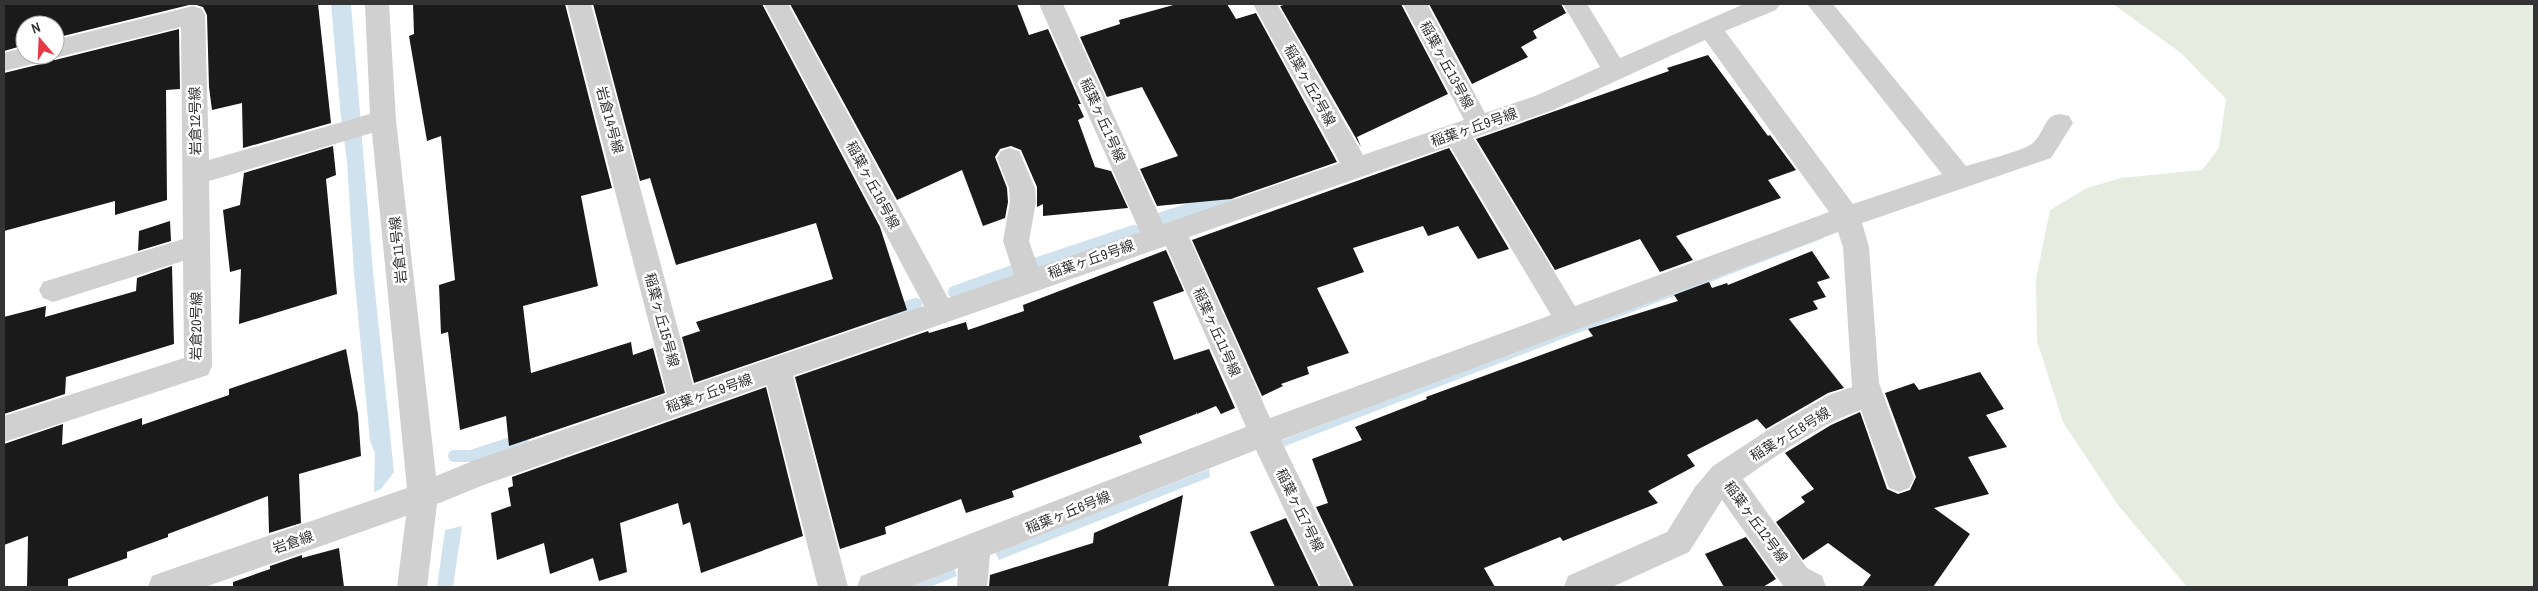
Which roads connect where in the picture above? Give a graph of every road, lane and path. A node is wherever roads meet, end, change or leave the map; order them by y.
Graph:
1 (377, 4) edge
2 (579, 4) edge
3 (776, 4) edge
4 (1051, 4) edge
5 (1265, 4) edge
6 (1415, 4) edge
7 (1575, 4) edge
8 (1768, 4) edge
9 (1819, 4) edge
10 (1709, 28) junction
11 (65, 47) edge
12 (1615, 70) junction
13 (383, 120) junction
14 (2060, 123) dead end
15 (1468, 129) junction
16 (1010, 158) dead end
17 (1356, 167) junction
18 (196, 174) junction
19 (1960, 177) junction
20 (1848, 217) junction
21 (1164, 234) junction
22 (641, 237) joint
23 (197, 246) junction
24 (1029, 280) junction
25 (53, 290) dead end
26 (941, 312) junction
27 (1569, 321) junction
28 (776, 369) junction
29 (1870, 394) junction
30 (683, 402) junction
31 (4, 428) edge
32 (1263, 434) junction
33 (1723, 476) junction
34 (1899, 478) dead end
35 (423, 496) junction
36 (974, 549) junction
37 (163, 587) edge
38 (412, 587) edge
39 (833, 587) edge
40 (872, 587) edge
41 (972, 587) edge
42 (1337, 587) edge
43 (1579, 587) edge
44 (1811, 587) edge

1 - 13 street, 岩倉11号線
2 - 22 street, 岩倉14号線
3 - 26 street, 稲葉ヶ丘16号線
4 - 21 street, 稲葉ヶ丘1号線
5 - 17 street, 稲葉ヶ丘2号線
6 - 15 street, 稲葉ヶ丘13号線
7 - 12 street
8 - 10 street, 稲葉ヶ丘9号線
9 - 19 street
10 - 12 street, 稲葉ヶ丘9号線
10 - 20 street
11 - 18 street, 岩倉12号線
12 - 15 street, 稲葉ヶ丘9号線
13 - 18 street, 岩倉12号線
13 - 35 street, 岩倉11号線
14 - 19 street
15 - 17 street, 稲葉ヶ丘9号線
15 - 27 street, 稲葉ヶ丘13号線
16 - 24 street
17 - 21 street, 稲葉ヶ丘9号線
18 - 23 street, 岩倉20号線
19 - 20 street
20 - 27 street
20 - 29 street
21 - 24 street, 稲葉ヶ丘9号線
21 - 32 street, 稲葉ヶ丘11号線
22 - 30 street, 稲葉ヶ丘15号線
23 - 25 street
23 - 31 street, 岩倉20号線
24 - 26 street, 稲葉ヶ丘9号線
26 - 28 street, 稲葉ヶ丘9号線
27 - 32 street
28 - 30 street, 稲葉ヶ丘9号線
28 - 39 street
29 - 33 street, 稲葉ヶ丘8号線
29 - 34 street
30 - 35 street, 稲葉ヶ丘9号線
32 - 36 street, 稲葉ヶ丘6号線
32 - 42 street, 稲葉ヶ丘7号線
33 - 43 street, 稲葉ヶ丘8号線
33 - 44 street, 稲葉ヶ丘12号線
35 - 37 street, 岩倉線
35 - 38 street, 岩倉11号線
36 - 40 street, 稲葉ヶ丘6号線
36 - 41 street

